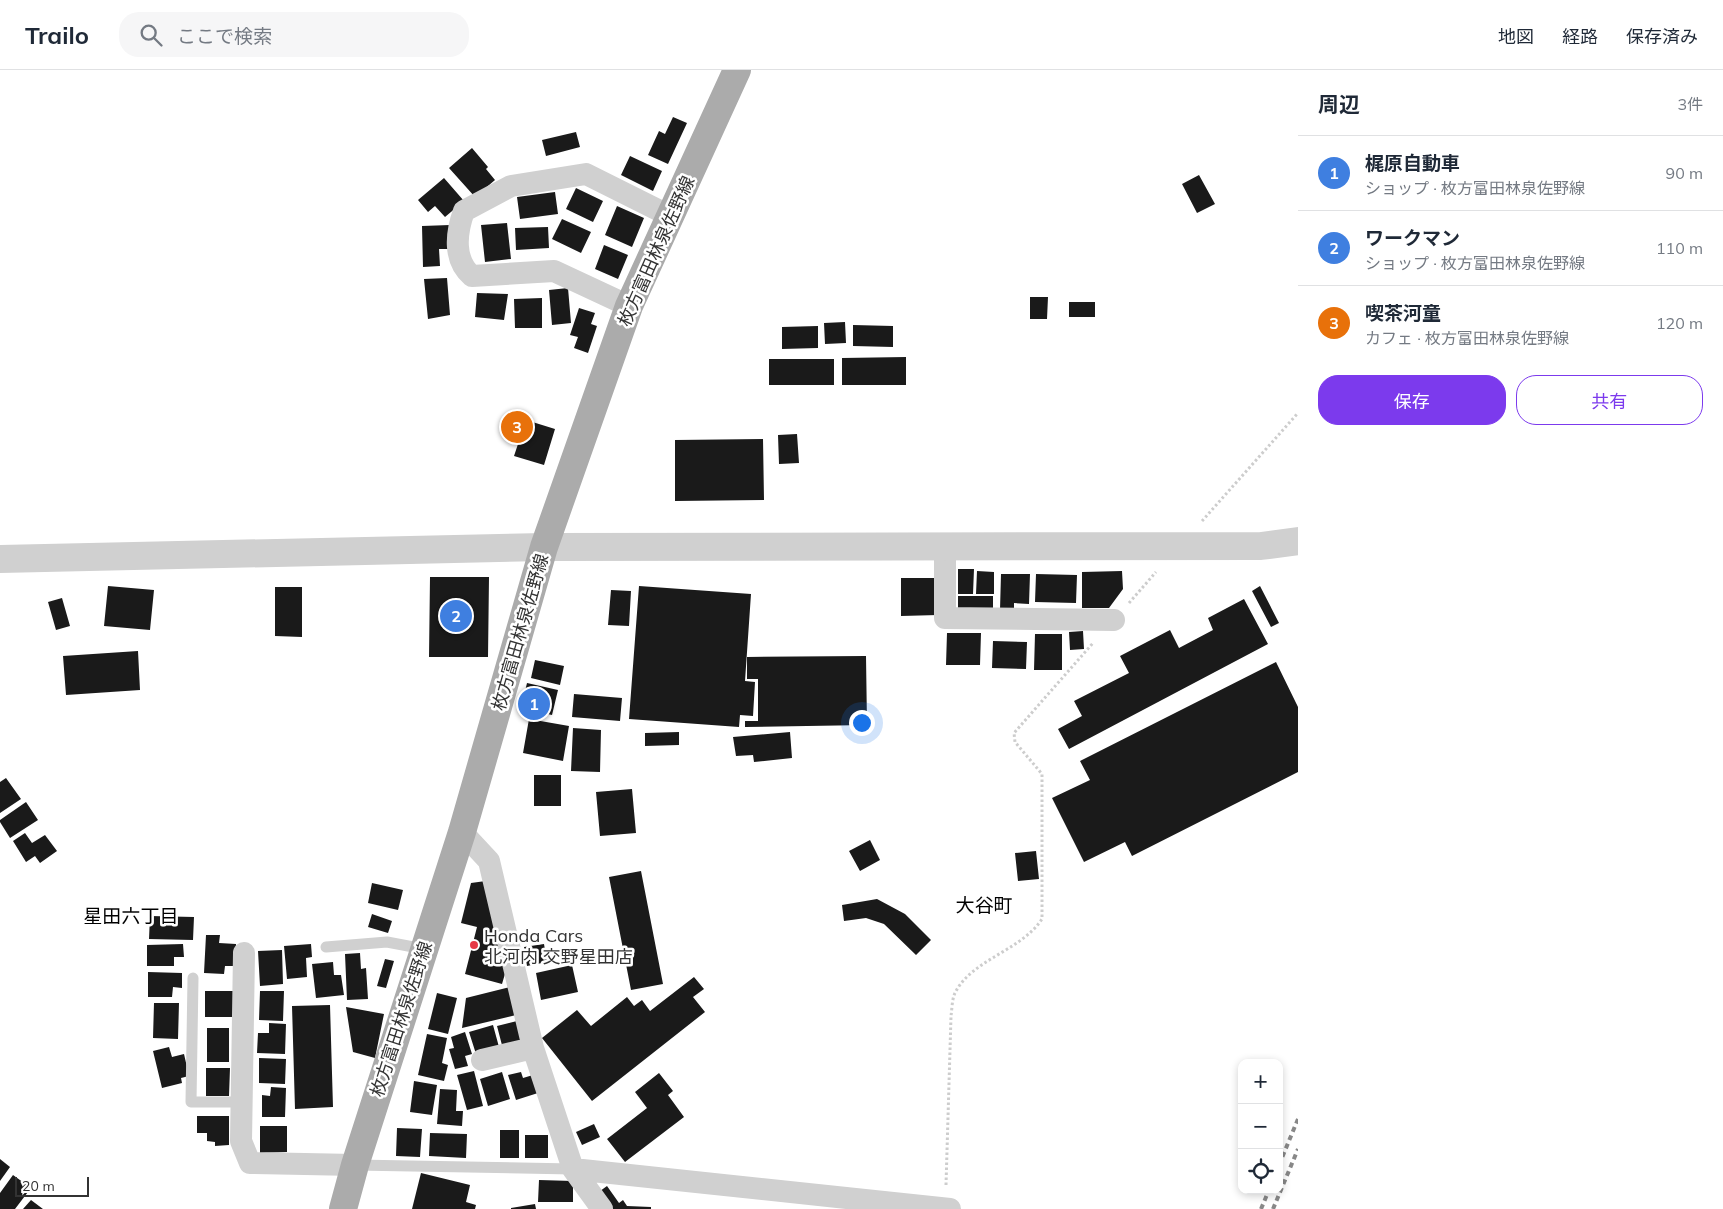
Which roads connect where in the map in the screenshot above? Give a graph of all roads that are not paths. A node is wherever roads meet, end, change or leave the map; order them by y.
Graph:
1 (737, 70) edge
2 (670, 216) junction
3 (630, 306) junction
4 (1298, 541) edge
5 (544, 547) junction
6 (945, 547) junction
7 (0, 559) edge
8 (1114, 620) road end
9 (462, 832) junction
10 (326, 947) dead end
11 (424, 949) junction
12 (244, 954) dead end
13 (193, 978) dead end
14 (533, 1048) junction
15 (482, 1060) dead end
16 (242, 1102) junction
17 (355, 1165) junction
18 (573, 1169) junction
19 (945, 1208) edge
20 (343, 1209) edge
21 (602, 1209) edge
22 (950, 1209) edge

1 - 2 main road, 枚方富田林泉佐野線
2 - 3 main road, 枚方富田林泉佐野線
2 - 3 street
3 - 5 main road, 枚方富田林泉佐野線
4 - 6 street
5 - 6 street
5 - 7 street
5 - 9 main road, 枚方富田林泉佐野線
6 - 8 street
9 - 11 main road, 枚方富田林泉佐野線
9 - 14 street
10 - 11 lane
11 - 17 main road, 枚方富田林泉佐野線
12 - 16 street
13 - 16 lane
14 - 15 street
14 - 18 street
16 - 17 street
17 - 18 lane
17 - 20 main road, 枚方富田林泉佐野線
18 - 19 street
18 - 21 street
19 - 22 street

